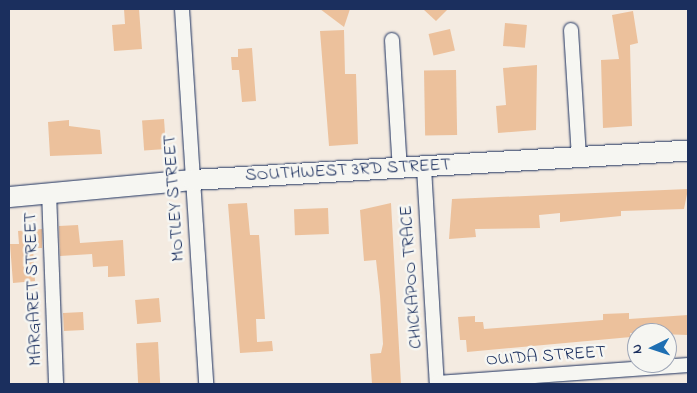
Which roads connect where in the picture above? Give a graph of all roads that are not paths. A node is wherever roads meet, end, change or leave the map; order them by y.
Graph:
1 (182, 9) edge
2 (571, 30) dead end
3 (392, 40) dead end
4 (688, 151) edge
5 (579, 157) junction
6 (400, 168) junction
7 (424, 168) junction
8 (193, 180) junction
9 (49, 192) junction
10 (9, 197) edge
11 (688, 365) edge
12 (56, 384) edge
13 (206, 384) edge
14 (437, 384) edge

1 - 8 street, MOTLEY STREET
2 - 5 street
3 - 6 street
4 - 5 street, SOUTHWEST 3RD STREET
5 - 7 street, SOUTHWEST 3RD STREET
6 - 7 street, SOUTHWEST 3RD STREET
6 - 8 street, SOUTHWEST 3RD STREET
7 - 14 street, CHICKAPOO TRACE
8 - 9 street, SOUTHWEST 3RD STREET
8 - 13 street, MOTLEY STREET
9 - 10 street, SOUTHWEST 3RD STREET
9 - 12 street, MARGARET STREET
11 - 14 street, OUIDA STREET

